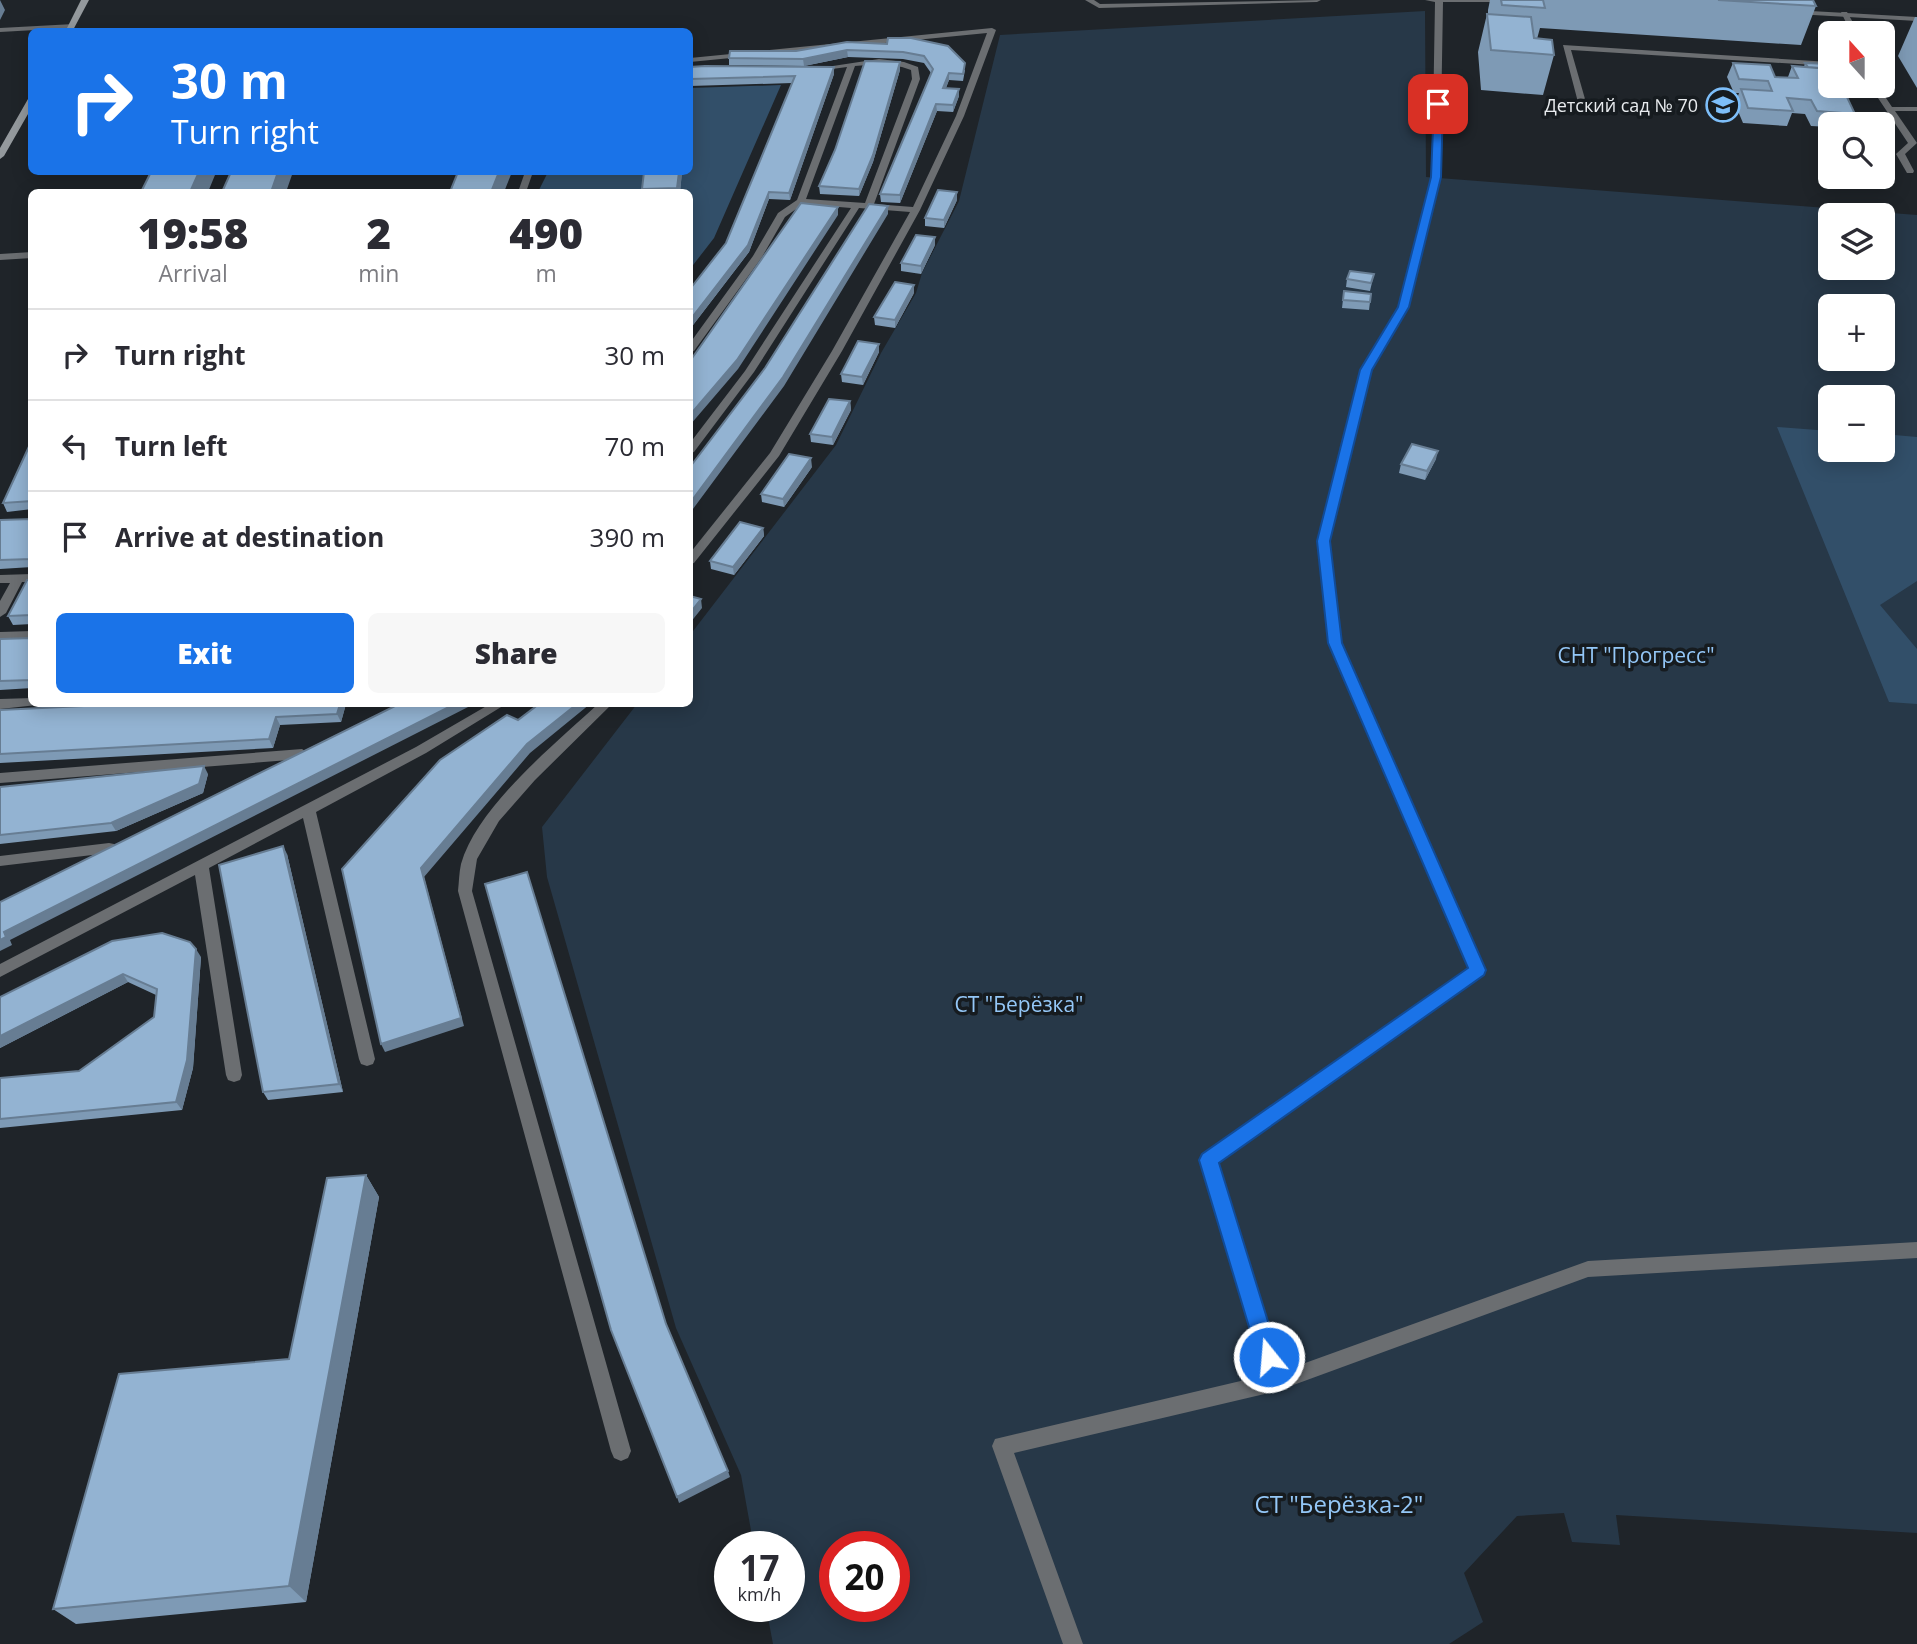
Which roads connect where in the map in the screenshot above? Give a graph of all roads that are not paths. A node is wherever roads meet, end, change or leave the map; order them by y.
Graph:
1 (85, 0) edge
2 (1089, 0) edge
3 (1317, 0) edge
4 (1429, 0) edge
5 (1523, 0) edge
6 (1813, 0) edge
7 (1156, 1) edge
8 (1225, 1) edge
9 (1439, 1) edge
10 (1789, 11) dead end
11 (1816, 13) junction
12 (1844, 14) junction
13 (1917, 19) edge
14 (1848, 21) edge
15 (71, 28) edge
16 (0, 30) edge
17 (28, 30) edge
18 (693, 60) edge
19 (1818, 63) edge
20 (851, 66) junction
21 (800, 69) edge
22 (1882, 98) edge
23 (28, 106) edge
24 (1583, 106) dead end
25 (1889, 108) junction
26 (1917, 109) edge
27 (1915, 143) edge
28 (0, 156) edge
29 (1910, 171) dead end
30 (801, 201) junction
31 (856, 206) junction
32 (868, 207) junction
33 (916, 210) junction
34 (28, 255) edge
35 (0, 257) edge
36 (693, 345) edge
37 (693, 446) edge
38 (693, 556) edge
39 (18, 578) junction
40 (28, 578) edge
41 (0, 579) edge
42 (0, 613) edge
43 (28, 635) edge
44 (0, 636) edge
45 (28, 702) edge
46 (0, 704) edge
47 (494, 707) edge
48 (602, 707) edge
49 (266, 772) edge
50 (0, 778) edge
51 (308, 809) junction
52 (0, 861) edge
53 (201, 865) junction
54 (73, 866) edge
55 (0, 971) edge
56 (367, 1059) dead end
57 (234, 1075) dead end
58 (1917, 1250) edge
59 (1277, 1382) junction
60 (621, 1451) dead end
61 (1073, 1644) edge

1 - 15 main road
2 - 7 street
3 - 8 street
4 - 9 street
5 - 9 street
6 - 11 street
7 - 8 street
9 - 59 street
10 - 11 street
11 - 12 street
12 - 13 street
12 - 14 street
16 - 17 street
18 - 33 street
19 - 24 street
20 - 21 street
20 - 30 street
20 - 32 street
22 - 25 street
23 - 28 main road
25 - 26 street
25 - 27 street
27 - 29 street
30 - 31 street
30 - 36 street
31 - 32 street
31 - 37 street
32 - 33 street
33 - 38 street
34 - 35 street
39 - 40 street
39 - 41 street
39 - 42 street
43 - 44 street
45 - 46 street
47 - 51 street
48 - 60 street
49 - 50 street
51 - 53 street
51 - 56 street
52 - 54 street
53 - 55 street
53 - 57 street
58 - 59 street
59 - 61 street

